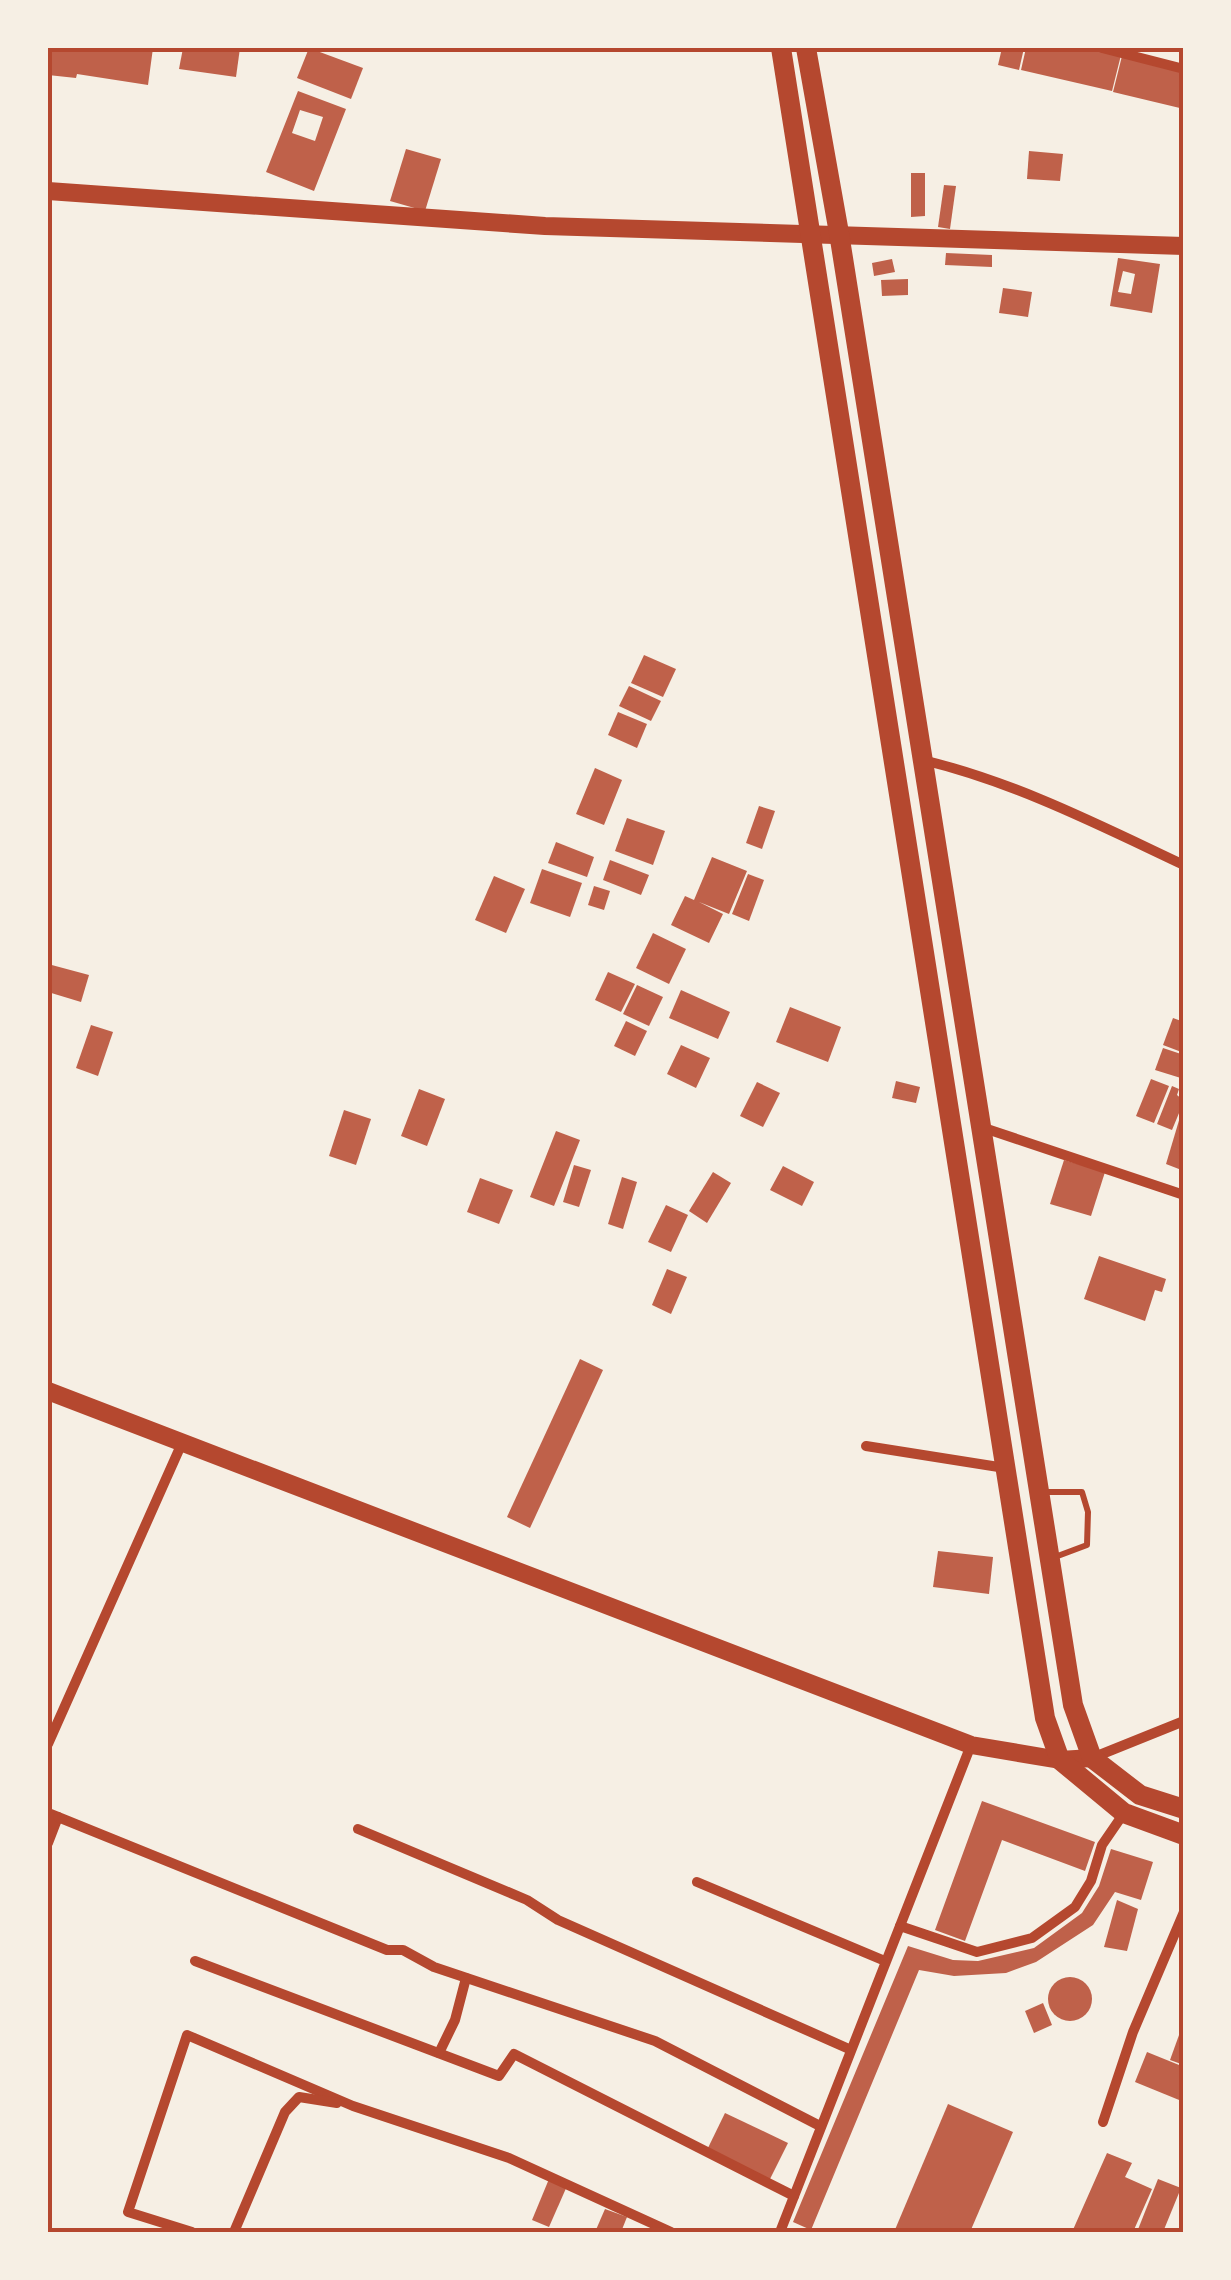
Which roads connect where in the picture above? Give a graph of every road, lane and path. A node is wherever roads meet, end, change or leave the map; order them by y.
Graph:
1 (782, 48) edge
2 (806, 48) edge
3 (1102, 48) edge
4 (1184, 69) edge
5 (48, 191) edge
6 (811, 232) junction
7 (839, 233) junction
8 (1184, 246) edge
9 (922, 760) junction
10 (1184, 865) edge
11 (979, 1126) junction
12 (1184, 1195) edge
13 (48, 1392) edge
14 (182, 1443) junction
15 (866, 1446) dead end
16 (1004, 1468) junction
17 (1038, 1492) junction
18 (1049, 1559) junction
19 (1184, 1721) edge
20 (48, 1744) edge
21 (971, 1745) junction
22 (1092, 1758) junction
23 (1060, 1760) junction
24 (1184, 1809) edge
25 (1124, 1814) junction
26 (53, 1815) edge
27 (358, 1829) dead end
28 (1184, 1835) edge
29 (48, 1843) edge
30 (697, 1882) dead end
31 (1184, 1912) edge
32 (900, 1926) junction
33 (196, 1961) dead end
34 (885, 1961) junction
35 (466, 1978) junction
36 (849, 2049) junction
37 (439, 2053) junction
38 (353, 2106) junction
39 (1103, 2122) dead end
40 (820, 2126) junction
41 (794, 2196) junction
42 (192, 2232) edge
43 (234, 2232) edge
44 (671, 2232) edge
45 (780, 2232) edge

1 - 6 main road
2 - 7 main road
3 - 4 street
5 - 6 street
6 - 7 street
6 - 16 main road
7 - 8 street
7 - 9 main road
9 - 10 street
9 - 11 main road
11 - 12 street
11 - 17 main road
13 - 14 street
14 - 20 street
14 - 21 street
15 - 16 street
16 - 23 main road
17 - 18 main road
17 - 18 lane
18 - 22 main road
19 - 22 street
21 - 23 street
21 - 32 street
22 - 23 street
22 - 24 main road
23 - 25 main road
25 - 28 main road
25 - 32 street
26 - 29 street
26 - 35 street
27 - 36 street
30 - 34 street
31 - 39 street
32 - 34 street
33 - 37 street
34 - 36 street
35 - 37 street
35 - 40 street
36 - 40 street
37 - 41 street
38 - 42 street
38 - 43 street
38 - 44 street
40 - 41 street
41 - 45 street

